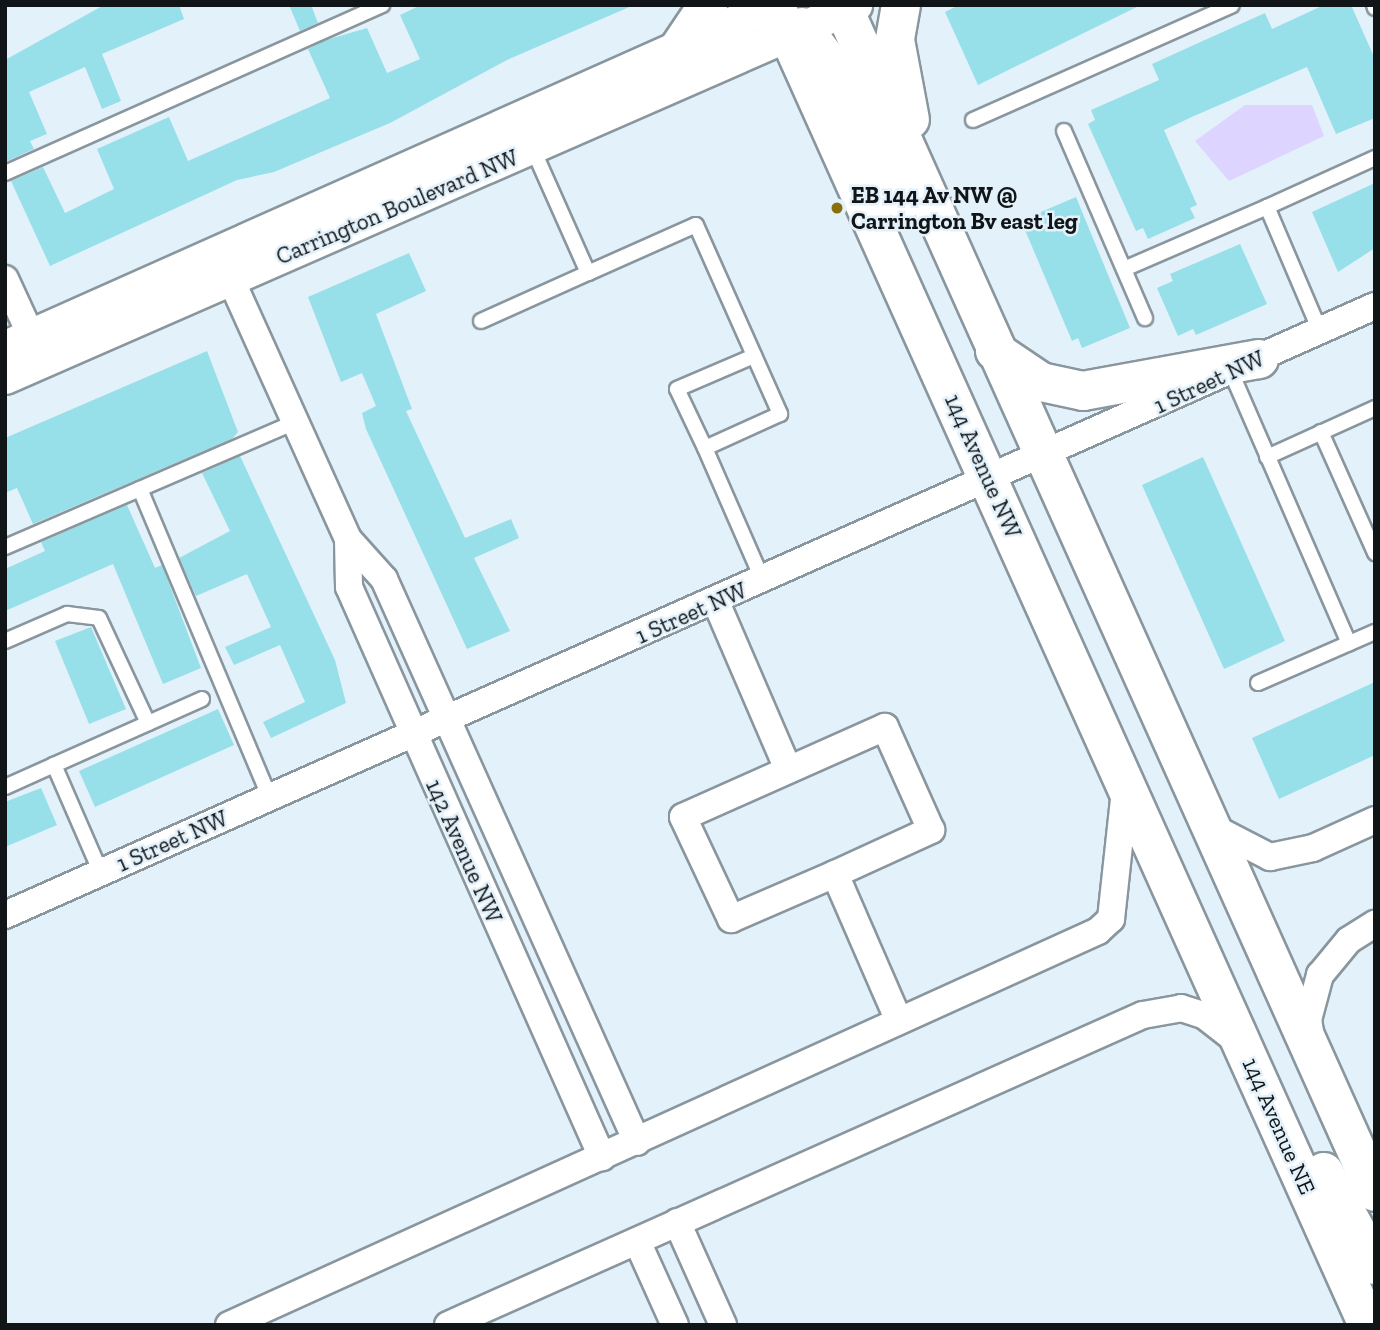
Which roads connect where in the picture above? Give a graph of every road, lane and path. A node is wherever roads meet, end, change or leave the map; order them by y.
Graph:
1 (382, 5) edge
2 (708, 5) edge
3 (901, 5) edge
4 (1232, 5) edge
5 (809, 12) edge
6 (680, 48) junction
7 (520, 118) junction
8 (974, 120) dead end
9 (1064, 131) dead end
10 (532, 148) junction
11 (1375, 158) edge
12 (5, 173) edge
13 (932, 207) junction
14 (1267, 207) junction
15 (224, 265) junction
16 (1124, 269) junction
17 (588, 273) junction
18 (5, 279) edge
19 (1375, 306) edge
20 (1145, 318) dead end
21 (481, 321) dead end
22 (1320, 331) junction
23 (26, 348) edge
24 (996, 352) junction
25 (754, 356) junction
26 (1245, 366) junction
27 (5, 377) edge
28 (1375, 408) edge
29 (295, 422) junction
30 (1321, 432) junction
31 (705, 449) junction
32 (1042, 457) junction
33 (1267, 457) junction
34 (990, 481) junction
35 (140, 489) junction
36 (348, 539) junction
37 (5, 547) edge
38 (1375, 553) edge
39 (763, 581) junction
40 (716, 602) junction
41 (1375, 632) edge
42 (5, 641) edge
43 (1349, 644) junction
44 (1258, 683) dead end
45 (202, 699) dead end
46 (448, 720) junction
47 (148, 723) junction
48 (412, 736) junction
49 (54, 765) junction
50 (787, 767) junction
51 (1126, 785) junction
52 (5, 787) edge
53 (270, 798) junction
54 (1375, 820) edge
55 (1208, 825) junction
56 (101, 873) junction
57 (835, 874) junction
58 (5, 915) edge
59 (1375, 924) edge
60 (1189, 928) junction
61 (899, 1021) junction
62 (1249, 1060) junction
63 (1316, 1063) junction
64 (637, 1142) junction
65 (602, 1157) junction
66 (1375, 1192) edge
67 (677, 1222) junction
68 (637, 1241) junction
69 (1375, 1265) edge
70 (229, 1325) edge
71 (449, 1325) edge
72 (675, 1325) edge
73 (723, 1325) edge
74 (1368, 1325) edge

1 - 12 lane
2 - 6 main road
3 - 13 main road
4 - 8 lane
5 - 6 street, Carrington Boulevard NW
5 - 10 street, Carrington Boulevard NW
5 - 13 main road
5 - 24 main road
5 - 34 main road, 144 Avenue NW
6 - 7 street, Carrington Boulevard NW
7 - 10 lane
7 - 15 street, Carrington Boulevard NW
9 - 16 lane
10 - 15 street, Carrington Boulevard NW
10 - 17 lane
11 - 14 lane
13 - 24 main road
14 - 16 lane
14 - 22 lane
15 - 23 street, Carrington Boulevard NW
15 - 29 street, 142 Avenue NW
16 - 20 lane
17 - 21 lane
17 - 25 lane
18 - 23 street
19 - 22 street, 1 Street NW
22 - 26 street, 1 Street NW
23 - 27 street, Carrington Boulevard NW
24 - 26 main road
24 - 32 main road
25 - 31 lane
25 - 31 lane
26 - 32 street, 1 Street NW
26 - 33 lane
28 - 30 lane
29 - 35 lane
29 - 36 street, 142 Avenue NW
30 - 33 lane
30 - 38 lane
31 - 39 lane
32 - 34 street, 1 Street NW
32 - 55 main road
33 - 43 lane
34 - 39 street, 1 Street NW
34 - 51 main road, 144 Avenue NW
35 - 37 lane
35 - 53 lane
36 - 46 street, 142 Avenue NW
36 - 48 street, 142 Avenue NW
39 - 40 street, 1 Street NW
40 - 46 street, 1 Street NW
40 - 50 street
41 - 43 lane
42 - 47 lane
43 - 44 lane
45 - 47 lane
46 - 48 street, 1 Street NW
46 - 64 street, 142 Avenue NW
47 - 49 lane
48 - 53 street, 1 Street NW
48 - 65 street, 142 Avenue NW
49 - 52 lane
49 - 56 lane
50 - 57 street
50 - 57 street
51 - 60 main road, 144 Avenue NW
51 - 61 street
53 - 56 street, 1 Street NW
54 - 55 street
55 - 63 main road
56 - 58 street, 1 Street NW
57 - 61 street
59 - 63 street
60 - 62 main road, 144 Avenue NE
60 - 69 main road
61 - 64 street
62 - 67 street
62 - 74 main road, 144 Avenue NE
63 - 66 main road
64 - 65 street
65 - 70 street
67 - 68 street
67 - 73 street
68 - 71 street
68 - 72 street

